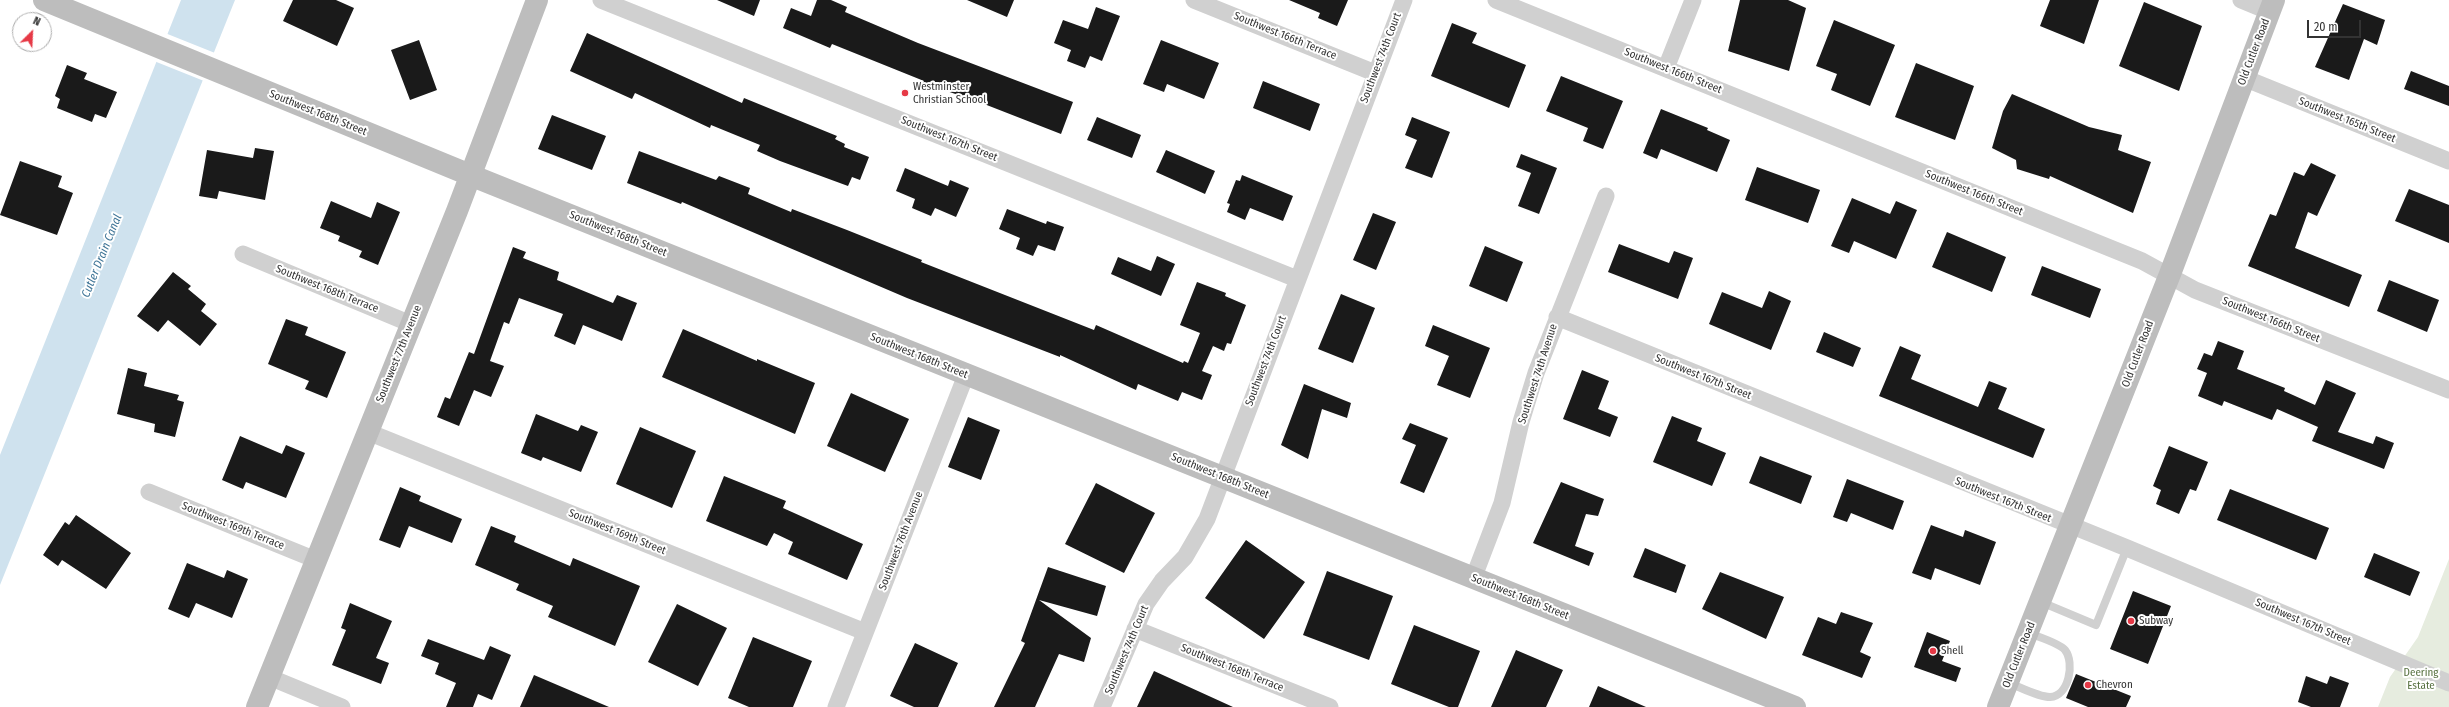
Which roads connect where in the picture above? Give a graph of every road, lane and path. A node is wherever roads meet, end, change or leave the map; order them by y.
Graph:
1 (44, 0) edge
2 (537, 0) edge
3 (601, 0) edge
4 (1194, 0) edge
5 (1404, 0) edge
6 (1496, 0) edge
7 (1693, 0) edge
8 (2241, 0) edge
9 (2272, 6) edge
10 (1666, 68) junction
11 (1375, 72) junction
12 (2244, 78) junction
13 (2449, 161) edge
14 (470, 175) junction
15 (1606, 196) dead end
16 (243, 254) dead end
17 (2170, 274) junction
18 (1297, 278) junction
19 (1557, 317) junction
20 (410, 324) junction
21 (966, 375) junction
22 (2449, 390) edge
23 (368, 432) junction
24 (1222, 478) junction
25 (149, 492) dead end
26 (2070, 526) junction
27 (2127, 548) junction
28 (316, 560) junction
29 (1473, 579) junction
30 (2040, 602) junction
31 (1134, 629) junction
32 (865, 632) junction
33 (2028, 633) junction
34 (268, 677) junction
35 (2008, 683) junction
36 (2449, 683) edge
37 (257, 707) edge
38 (342, 707) edge
39 (836, 707) edge
40 (1102, 707) edge
41 (1330, 707) edge
42 (1795, 707) edge
43 (1998, 707) edge

1 - 14 street, Southwest 168th Street
2 - 14 street, Southwest 77th Avenue
3 - 18 street, Southwest 167th Street
4 - 11 street, Southwest 166th Terrace
5 - 11 street, Southwest 74th Court
6 - 10 street, Southwest 166th Street
7 - 10 street
8 - 9 street
9 - 12 street, Old Cutler Road
10 - 17 street, Southwest 166th Street
11 - 18 street, Southwest 74th Court
12 - 13 street, Southwest 165th Street
12 - 17 street, Old Cutler Road
14 - 20 street, Southwest 77th Avenue
14 - 21 street, Southwest 168th Street
15 - 19 street, Southwest 74th Avenue
16 - 20 street, Southwest 168th Terrace
17 - 22 street, Southwest 166th Street
17 - 26 street, Old Cutler Road
18 - 24 street, Southwest 74th Court
19 - 26 street, Southwest 167th Street
19 - 29 street, Southwest 74th Avenue
20 - 23 street, Southwest 77th Avenue
21 - 24 street, Southwest 168th Street
21 - 32 street, Southwest 76th Avenue
23 - 28 street, Southwest 77th Avenue
23 - 32 street, Southwest 169th Street
24 - 29 street, Southwest 168th Street
24 - 31 street, Southwest 74th Court
25 - 28 street, Southwest 169th Terrace
26 - 27 street, Southwest 167th Street
26 - 30 street, Old Cutler Road
27 - 30 lane
27 - 36 street, Southwest 167th Street
28 - 34 street, Southwest 77th Avenue
29 - 42 street, Southwest 168th Street
30 - 33 street, Old Cutler Road
31 - 40 street, Southwest 74th Court
31 - 41 street, Southwest 168th Terrace
32 - 39 street, Southwest 76th Avenue
33 - 35 street, Old Cutler Road
33 - 35 lane
34 - 37 street, Southwest 77th Avenue
34 - 38 street
35 - 43 street, Old Cutler Road

